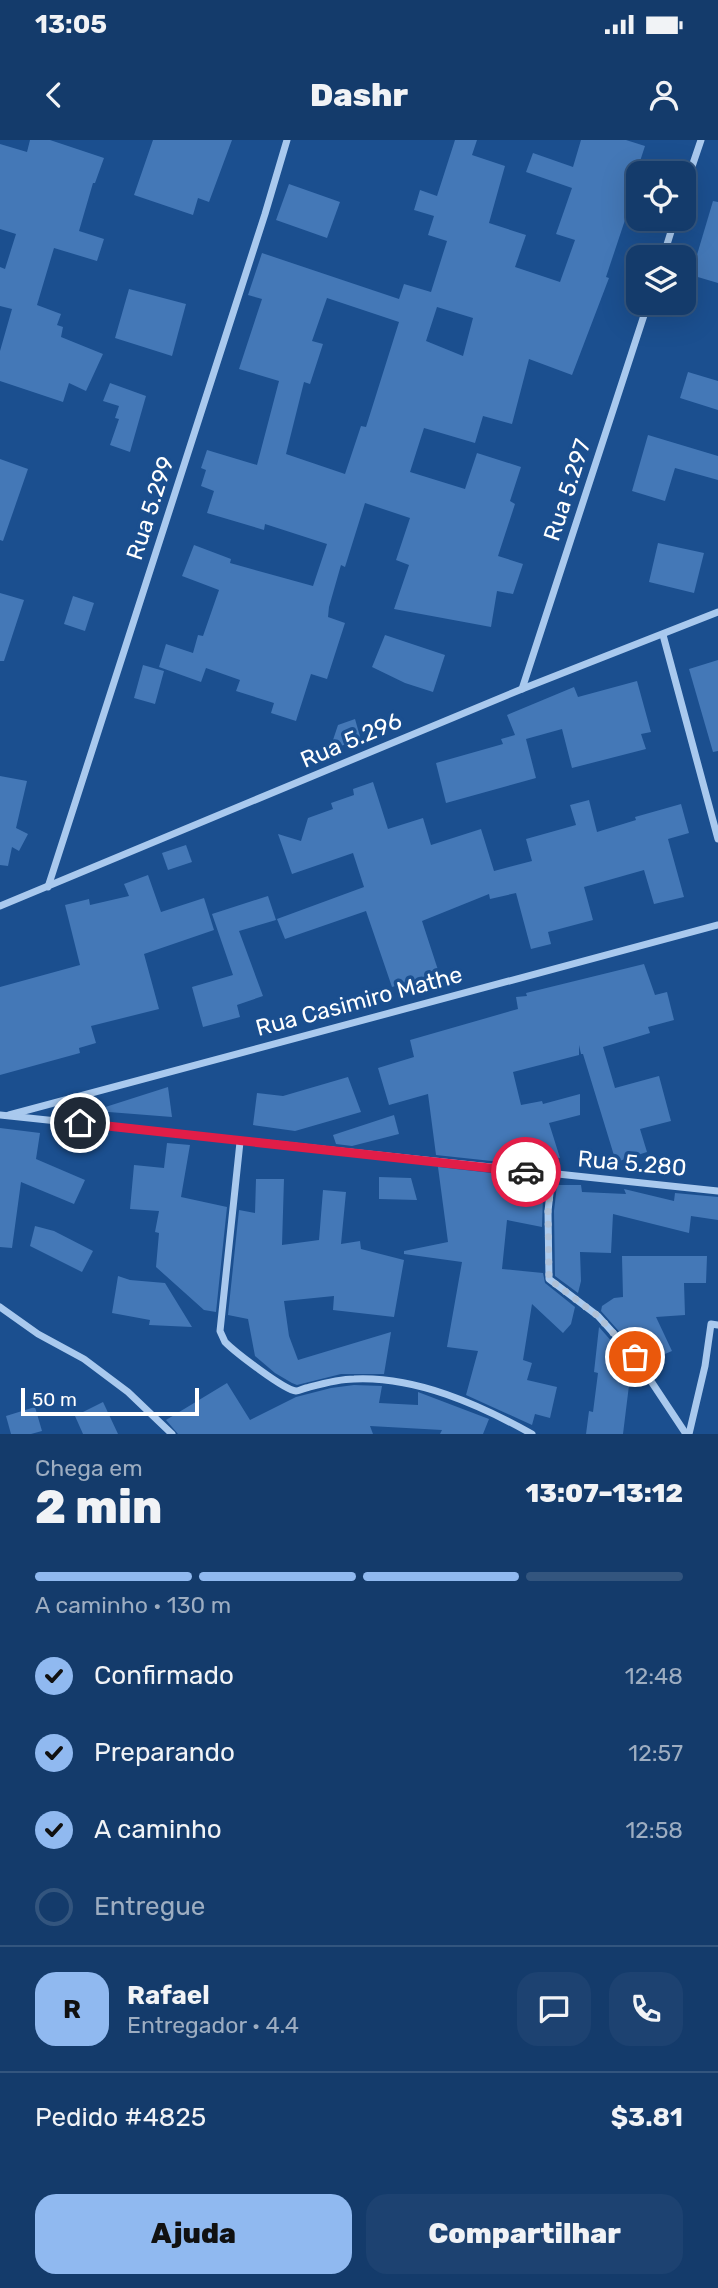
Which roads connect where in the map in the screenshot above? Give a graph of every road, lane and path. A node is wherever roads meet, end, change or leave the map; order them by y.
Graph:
1 (287, 140) edge
2 (701, 140) edge
3 (694, 161) edge
4 (644, 315) edge
5 (718, 612) edge
6 (663, 635) junction
7 (523, 689) junction
8 (718, 839) edge
9 (48, 887) junction
10 (0, 906) edge
11 (718, 925) edge
12 (0, 1115) edge
13 (9, 1115) junction
14 (240, 1142) junction
15 (552, 1175) junction
16 (718, 1191) edge
17 (0, 1307) edge
18 (718, 1325) edge
19 (172, 1434) edge
20 (532, 1434) edge
21 (688, 1434) edge

1 - 9 street, Rua 5.299
2 - 3 street
4 - 7 street, Rua 5.297
5 - 6 street, Rua 5.296
6 - 7 street, Rua 5.296
6 - 8 street
7 - 9 street, Rua 5.296
9 - 10 street, Rua 5.296
11 - 13 street, Rua Casimiro Mathe
12 - 13 street, Rua 5.280
13 - 14 street, Rua 5.280
14 - 15 street, Rua 5.280
14 - 20 street
15 - 16 street, Rua 5.280
15 - 21 street
17 - 19 street
18 - 21 street

